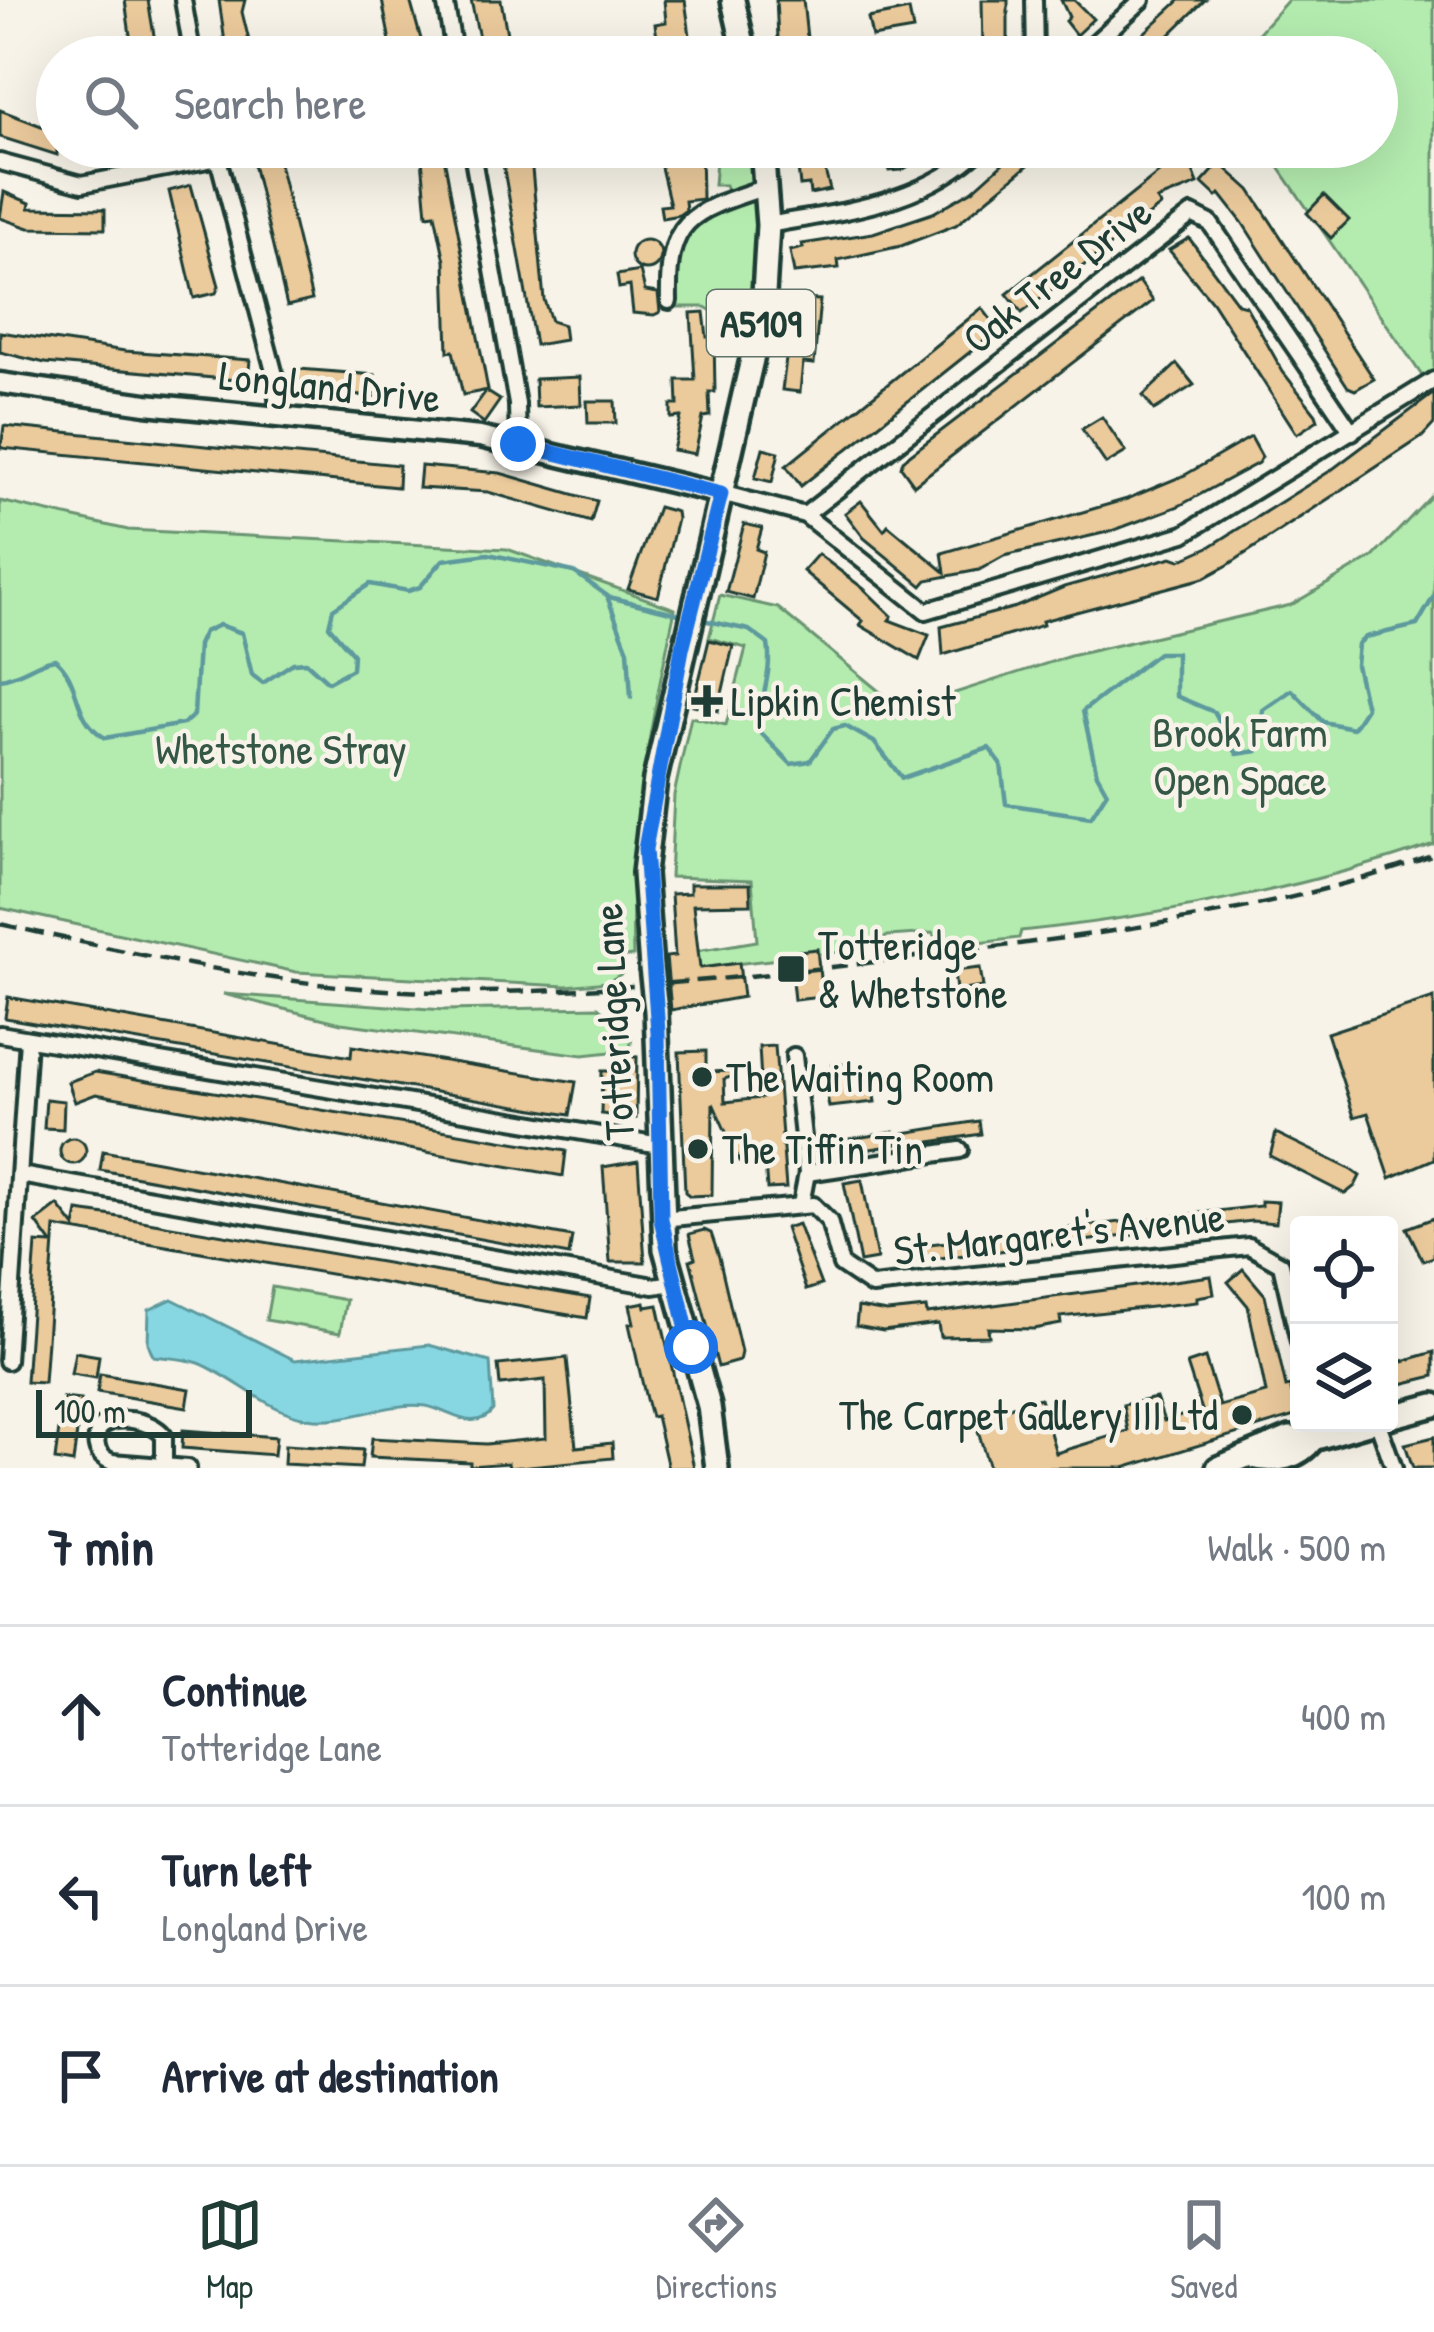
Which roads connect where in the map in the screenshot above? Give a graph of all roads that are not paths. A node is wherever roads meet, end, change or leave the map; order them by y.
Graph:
1 (183, 0) edge
2 (445, 0) edge
3 (734, 0) edge
4 (1034, 0) edge
5 (1142, 0) edge
6 (189, 36) edge
7 (451, 36) edge
8 (742, 36) edge
9 (1034, 36) edge
10 (1102, 36) edge
11 (0, 162) edge
12 (151, 168) edge
13 (220, 168) edge
14 (475, 168) edge
15 (764, 168) edge
16 (958, 168) edge
17 (766, 187) junction
18 (768, 225) junction
19 (669, 301) dead end
20 (1434, 380) edge
21 (0, 383) edge
22 (278, 417) junction
23 (1352, 432) junction
24 (518, 444) junction
25 (721, 494) junction
26 (805, 514) junction
27 (0, 1034) edge
28 (28, 1039) junction
29 (794, 1056) dead end
30 (659, 1145) junction
31 (960, 1150) dead end
32 (808, 1173) junction
33 (20, 1175) junction
34 (801, 1204) junction
35 (661, 1219) junction
36 (673, 1282) junction
37 (1296, 1324) edge
38 (7, 1361) dead end
39 (1434, 1405) edge
40 (1398, 1415) edge
41 (1319, 1432) edge
42 (1381, 1432) edge
43 (164, 1466) edge
44 (185, 1468) edge
45 (718, 1468) edge
46 (1217, 1468) edge
47 (1394, 1468) edge

1 - 6 street
2 - 7 street
3 - 8 main road
4 - 9 street
5 - 10 street
11 - 12 street
13 - 22 street
14 - 24 street
15 - 17 main road, Totteridge Lane / A5109
16 - 18 street
17 - 18 main road, Totteridge Lane / A5109
17 - 19 street
18 - 25 main road, Totteridge Lane / A5109
20 - 23 street
21 - 22 street, Longland Drive
22 - 24 street, Longland Drive
23 - 26 street
23 - 26 street, Oak Tree Drive
24 - 25 street, Longland Drive
25 - 26 street
25 - 30 main road, Totteridge Lane / A5109, bridge
27 - 28 street
28 - 30 street
28 - 33 street
29 - 32 street
30 - 35 main road, Totteridge Lane / A5109
31 - 32 street
32 - 34 street
33 - 36 street
33 - 38 street
34 - 35 street
34 - 37 street, St. Margaret's Avenue
35 - 36 main road, Totteridge Lane / A5109
36 - 45 main road, Totteridge Lane / A5109
39 - 40 main road
41 - 46 main road
42 - 47 street
43 - 43 street
43 - 44 street

